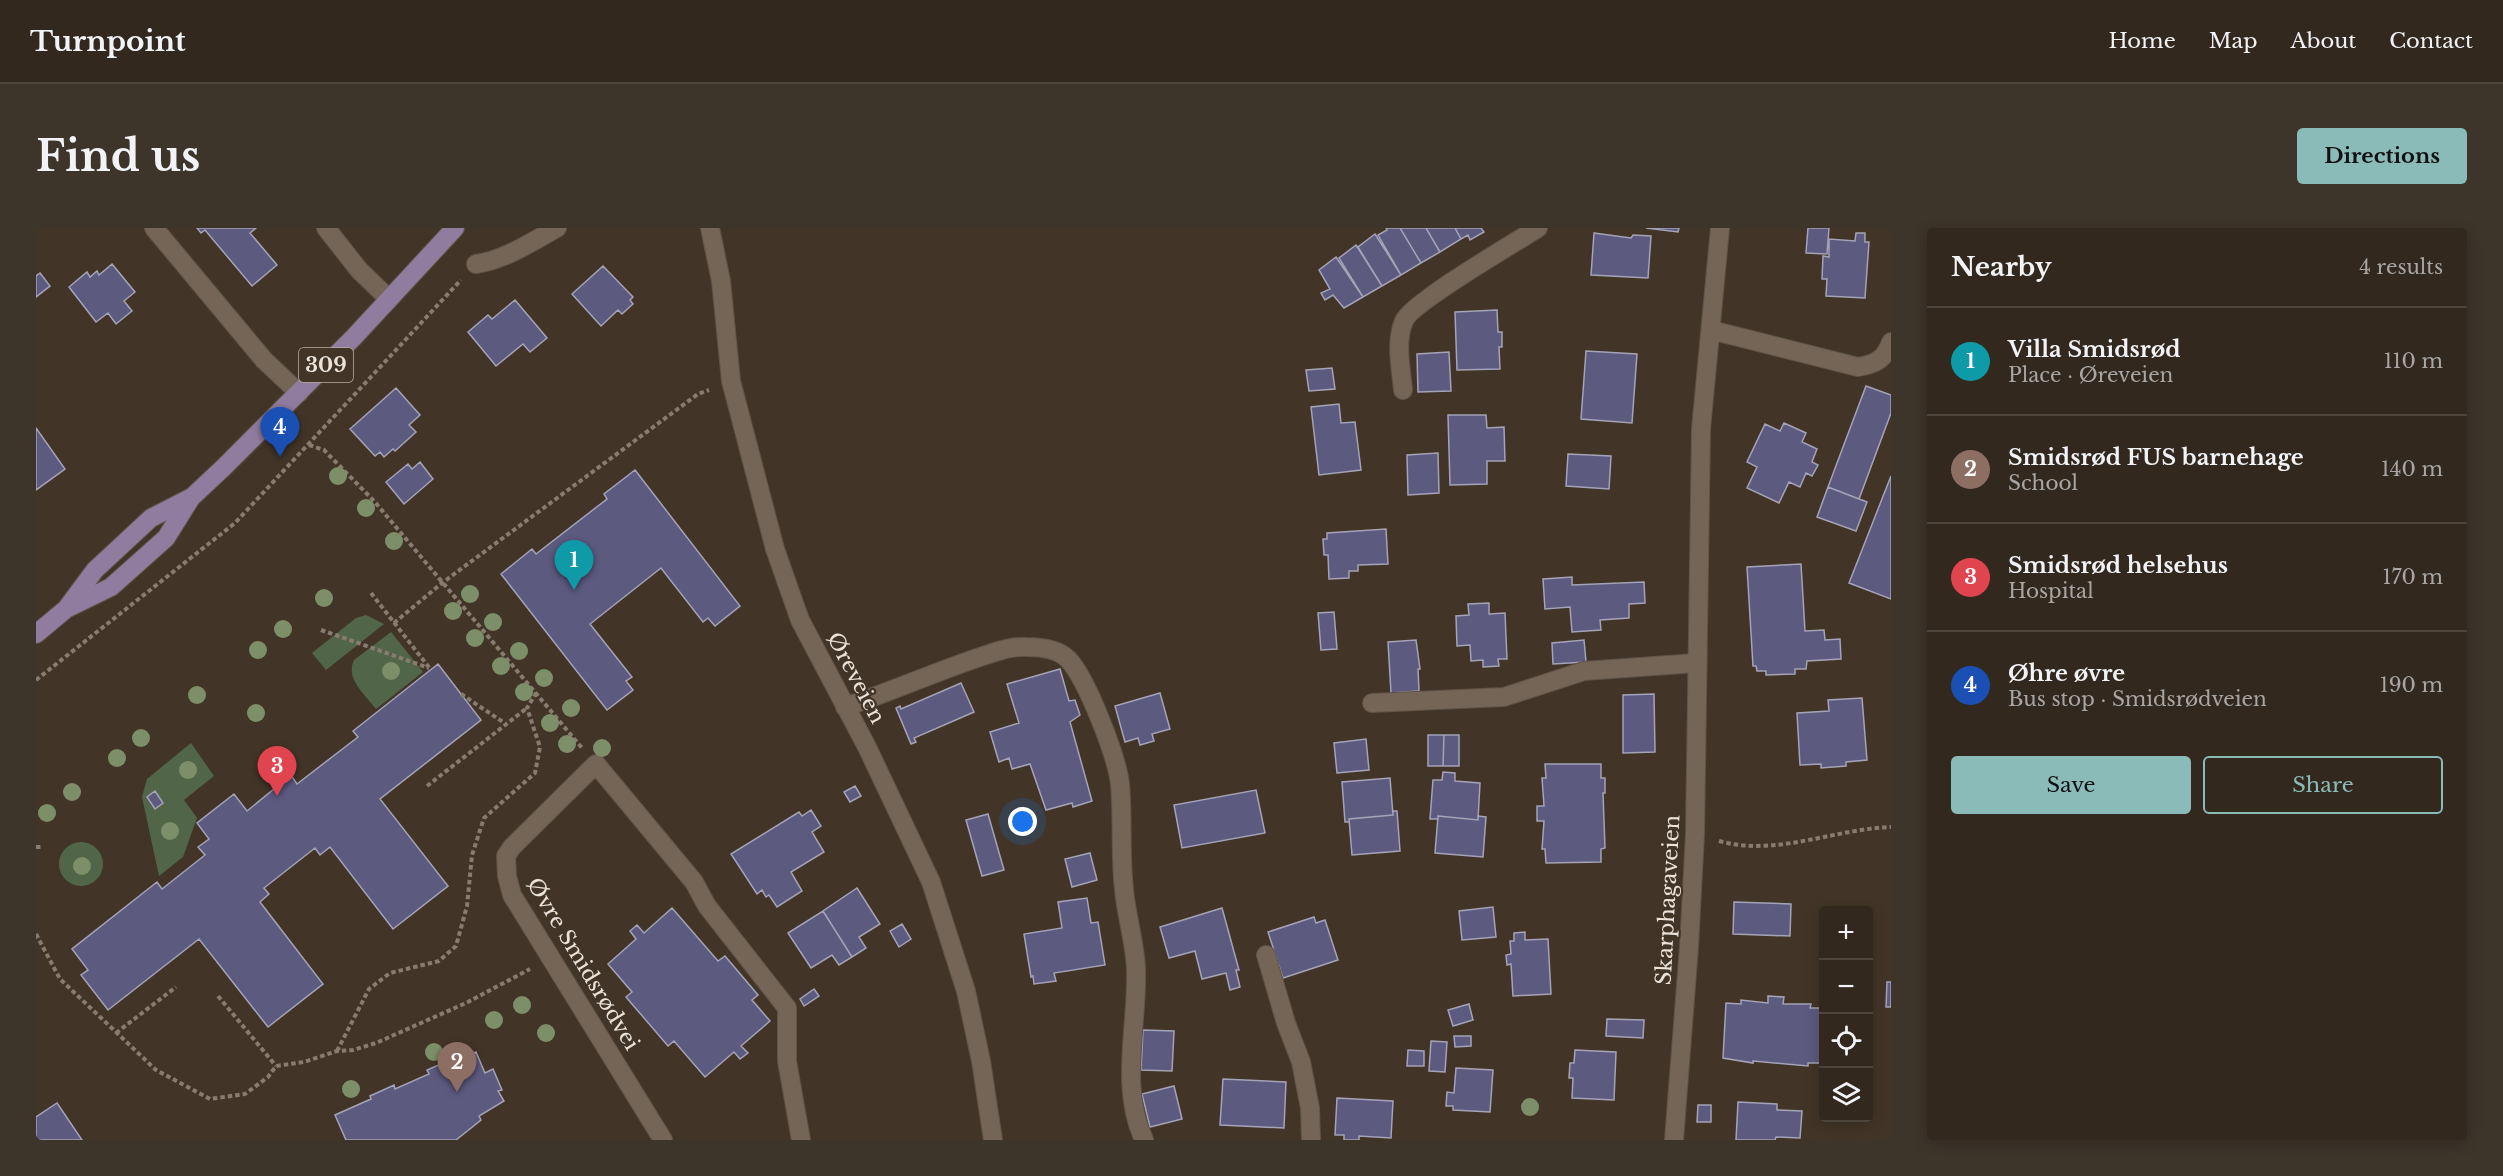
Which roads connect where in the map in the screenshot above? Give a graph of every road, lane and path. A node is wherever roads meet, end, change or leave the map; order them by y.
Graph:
1 (154, 228) edge
2 (326, 228) edge
3 (455, 228) edge
4 (557, 228) edge
5 (710, 228) edge
6 (1538, 228) edge
7 (1720, 228) edge
8 (476, 264) joint
9 (389, 299) junction
10 (1711, 330) junction
11 (1891, 342) edge
12 (731, 381) junction
13 (1403, 390) dead end
14 (299, 393) junction
15 (309, 445) junction
16 (442, 583) junction
17 (371, 593) dead end
18 (394, 622) junction
19 (321, 630) dead end
20 (36, 634) edge
21 (1696, 663) junction
22 (36, 681) edge
23 (536, 693) junction
24 (461, 694) dead end
25 (1372, 703) dead end
26 (845, 707) junction
27 (527, 708) junction
28 (506, 724) junction
29 (596, 764) junction
30 (427, 786) dead end
31 (1891, 827) edge
32 (1695, 834) junction
33 (36, 847) edge
34 (42, 847) dead end
35 (36, 934) edge
36 (1266, 955) dead end
37 (550, 959) junction
38 (176, 987) dead end
39 (218, 996) dead end
40 (116, 1033) junction
41 (337, 1051) junction
42 (276, 1066) junction
43 (663, 1140) edge
44 (801, 1140) edge
45 (993, 1140) edge
46 (1144, 1140) edge
47 (1311, 1140) edge
48 (1674, 1140) edge

1 - 14 street
2 - 9 street
3 - 9 main road, 309
4 - 8 street
5 - 12 street, Øreveien
6 - 13 street
7 - 10 street, Skarphagaveien
8 - 15 path
9 - 14 main road, 309
10 - 11 street
10 - 21 street, Skarphagaveien
12 - 16 path
12 - 26 street, Øreveien
14 - 20 main road, 309
15 - 16 path
15 - 22 path
16 - 18 path
16 - 23 path
17 - 18 path
18 - 19 path
21 - 25 street
21 - 32 street, Skarphagaveien
23 - 27 path
23 - 29 path
24 - 28 path
26 - 45 street, Øreveien
26 - 46 street
27 - 28 path
27 - 41 path
28 - 30 path
29 - 37 street, Øvre Smidsrødvei
29 - 44 street
31 - 32 path
32 - 48 street, Skarphagaveien
33 - 34 path
35 - 40 path
36 - 47 street
37 - 41 path
37 - 43 street, Øvre Smidsrødvei
38 - 40 path
39 - 42 path
40 - 42 path
41 - 42 path

